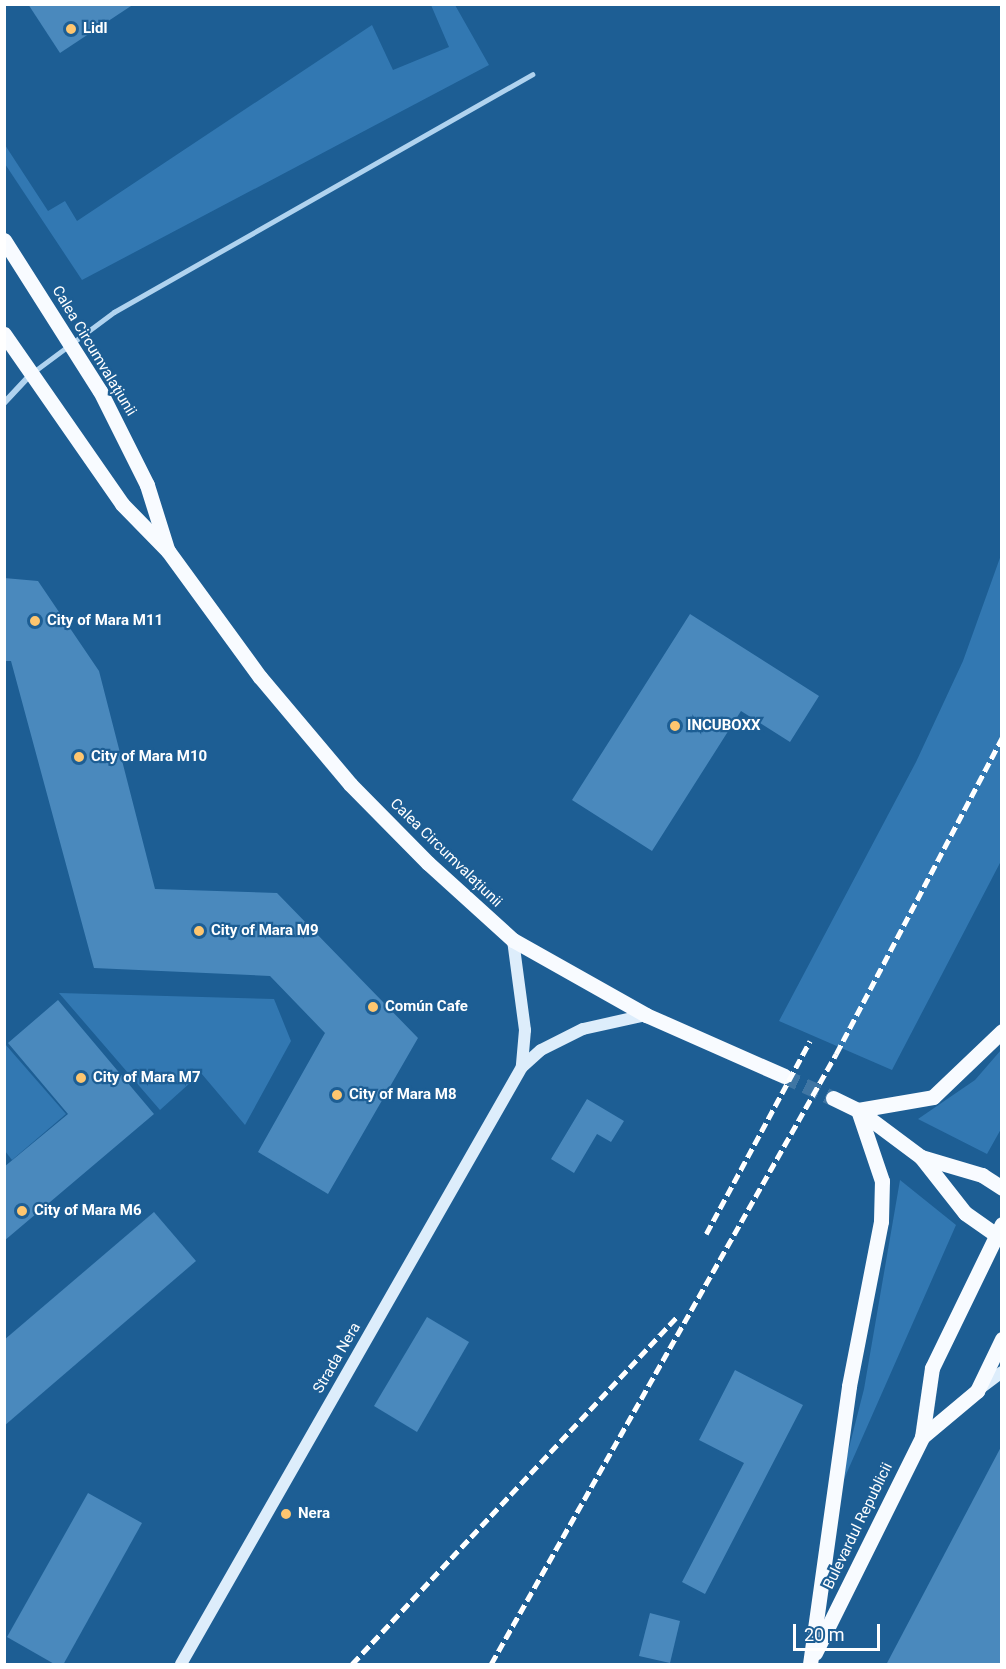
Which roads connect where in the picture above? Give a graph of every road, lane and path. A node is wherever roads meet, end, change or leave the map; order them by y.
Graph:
1 (532, 75) dead end
2 (4, 240) edge
3 (4, 334) edge
4 (71, 343) junction
5 (30, 374) junction
6 (4, 403) edge
7 (168, 551) junction
8 (513, 940) junction
9 (646, 1015) junction
10 (1002, 1032) edge
11 (522, 1067) junction
12 (784, 1076) tunnel mouth
13 (833, 1098) tunnel mouth
14 (858, 1110) junction
15 (921, 1157) junction
16 (1002, 1188) edge
17 (1000, 1233) edge
18 (1002, 1339) edge
19 (1002, 1372) edge
20 (977, 1391) junction
21 (922, 1437) junction
22 (181, 1665) edge
23 (810, 1665) edge

1 - 4 lane
2 - 4 main road, Calea Circumvalațiunii
3 - 5 main road, Calea Circumvalațiunii
4 - 5 lane
4 - 7 main road, Calea Circumvalațiunii
5 - 6 street
5 - 7 main road, Calea Circumvalațiunii
7 - 8 main road, Calea Circumvalațiunii
8 - 9 main road, Calea Circumvalațiunii
8 - 11 street, Strada Nera
9 - 11 street, Strada Nera
9 - 12 main road, Calea Circumvalațiunii
10 - 14 main road
11 - 22 street, Strada Nera
13 - 14 main road
14 - 15 main road
14 - 23 main road
15 - 16 main road
15 - 17 main road
17 - 21 main road, Bulevardul Republicii
18 - 20 main road, Bulevardul Republicii
19 - 20 street
20 - 21 main road, Bulevardul Republicii
21 - 23 main road, Bulevardul Republicii

